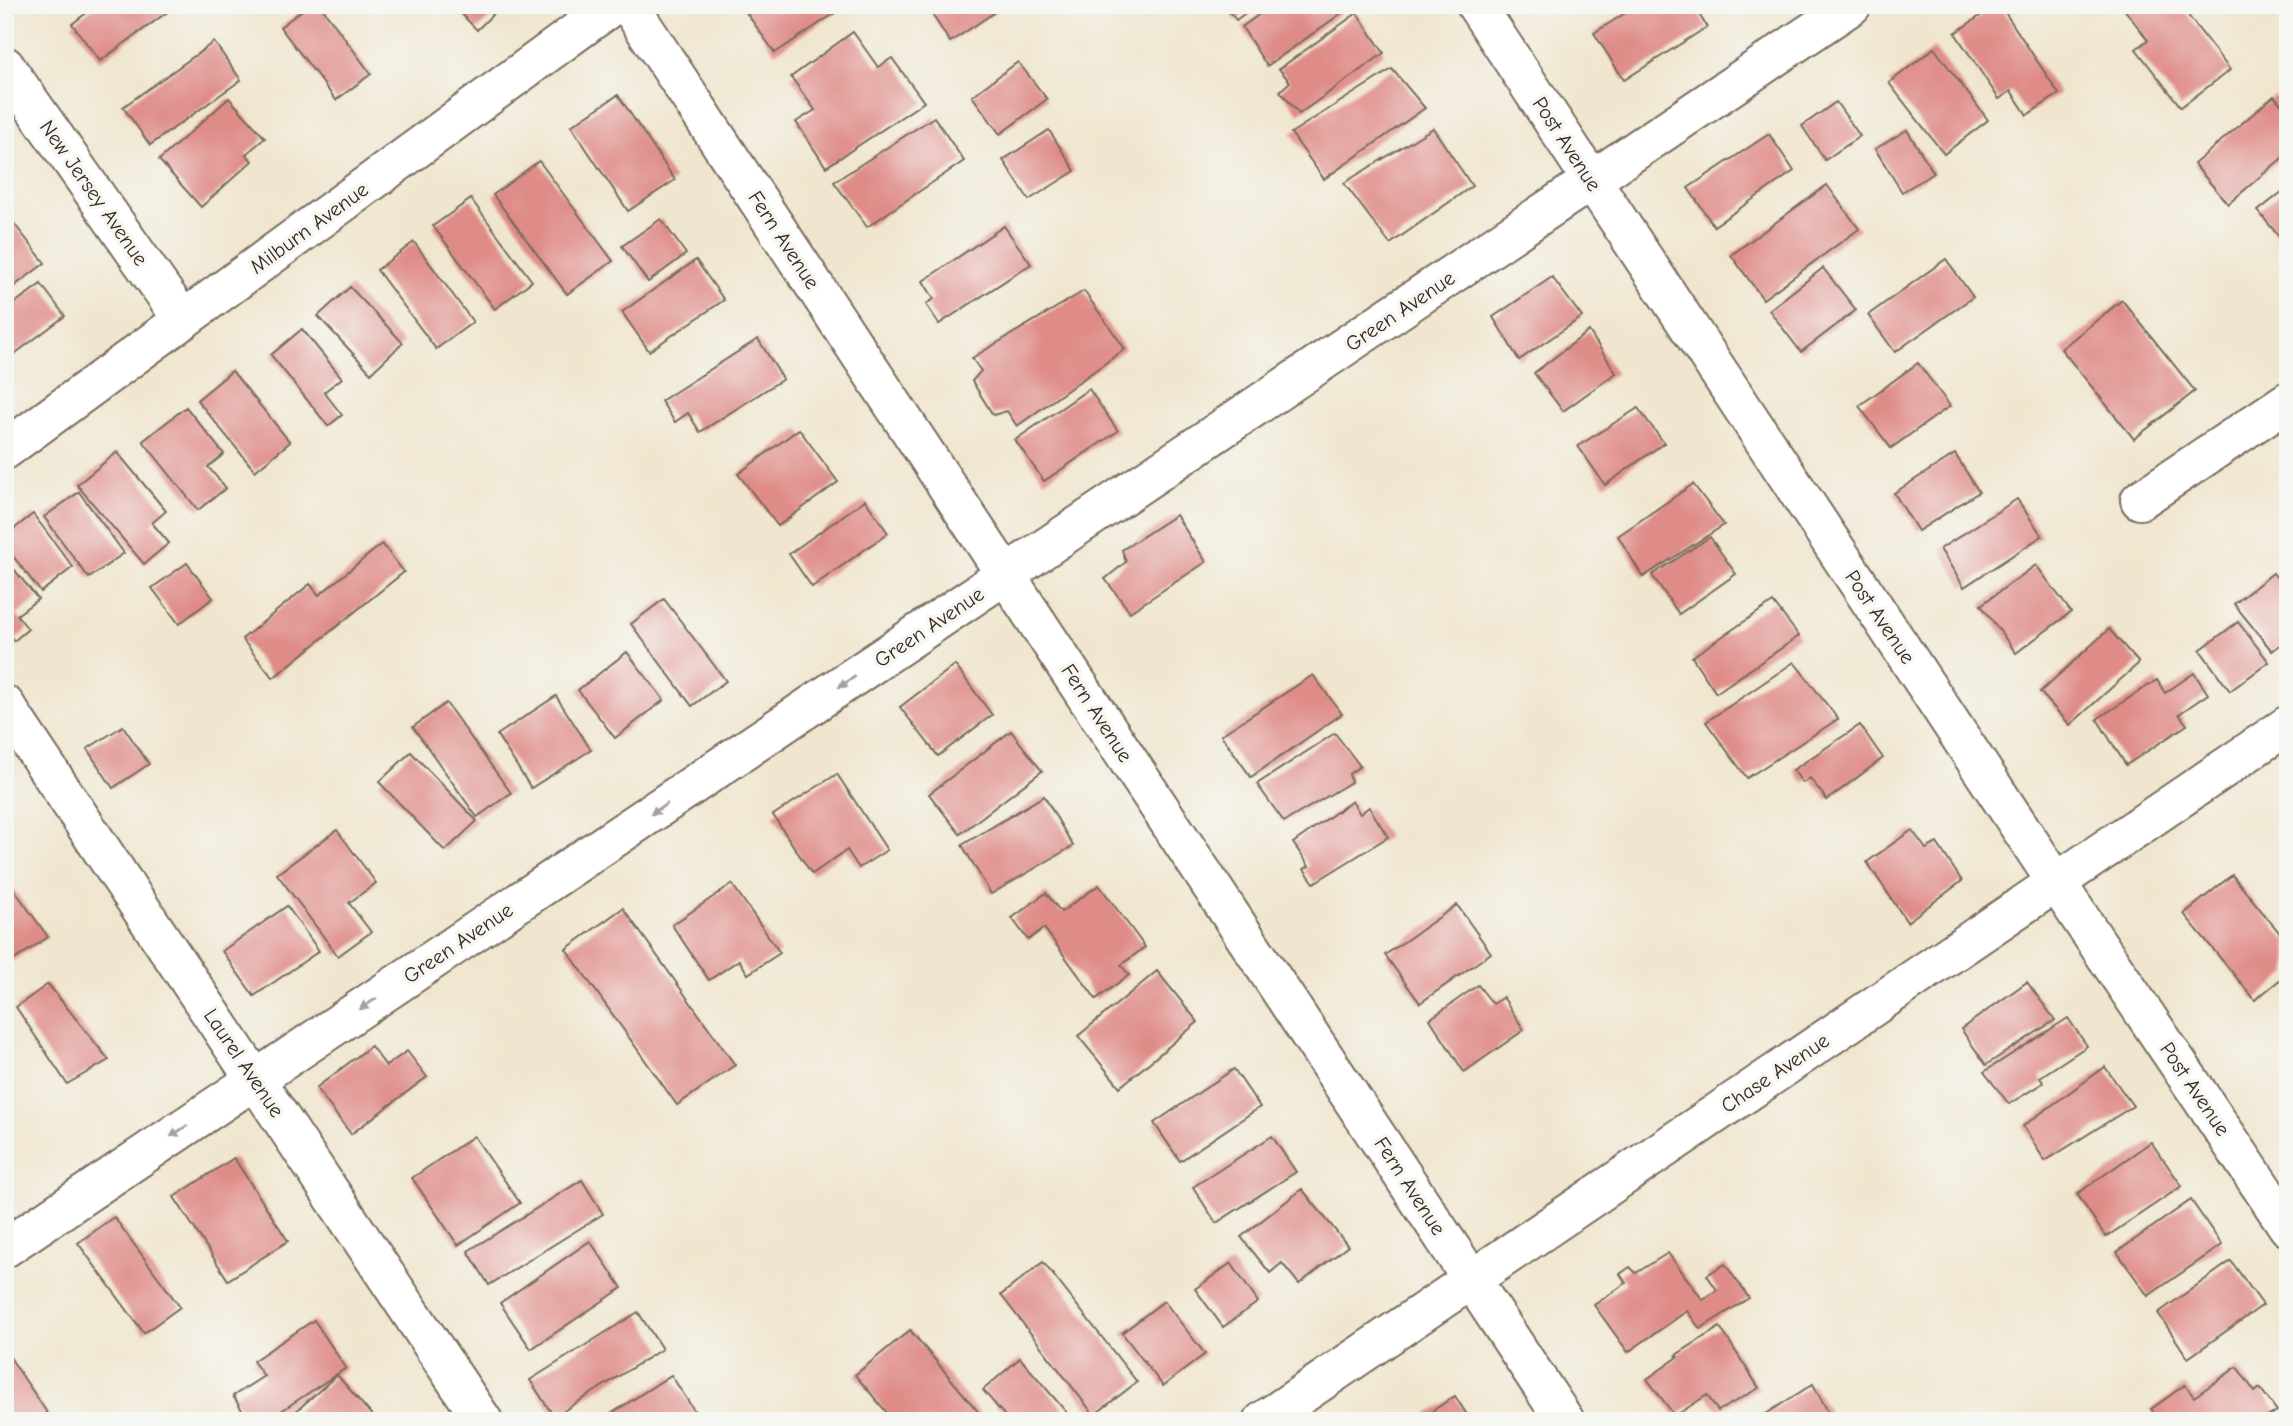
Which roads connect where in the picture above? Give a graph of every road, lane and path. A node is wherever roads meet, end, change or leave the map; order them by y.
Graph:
1 (613, 5) edge
2 (629, 5) edge
3 (1476, 5) edge
4 (1852, 5) edge
5 (5, 66) edge
6 (1592, 181) junction
7 (183, 320) junction
8 (2288, 401) edge
9 (5, 450) edge
10 (2140, 500) dead end
11 (1006, 575) junction
12 (5, 705) edge
13 (2288, 725) edge
14 (2056, 882) junction
15 (255, 1080) junction
16 (2288, 1227) edge
17 (5, 1248) edge
18 (1471, 1279) junction
19 (483, 1421) edge
20 (1263, 1421) edge
21 (1565, 1421) edge

1 - 7 street, Milburn Avenue
2 - 11 street, Fern Avenue
3 - 6 street, Post Avenue
4 - 6 street, Green Avenue
5 - 7 street, New Jersey Avenue
6 - 11 street, Green Avenue
6 - 14 street, Post Avenue
7 - 9 street, Milburn Avenue
8 - 10 street
11 -> 15 street, Green Avenue
11 - 18 street, Fern Avenue
12 - 15 street, Laurel Avenue
13 - 14 street, Chase Avenue
14 - 16 street, Post Avenue
14 - 18 street, Chase Avenue
15 -> 17 street, Green Avenue
15 - 19 street, Laurel Avenue
18 - 20 street, Chase Avenue
18 - 21 street, Fern Avenue

